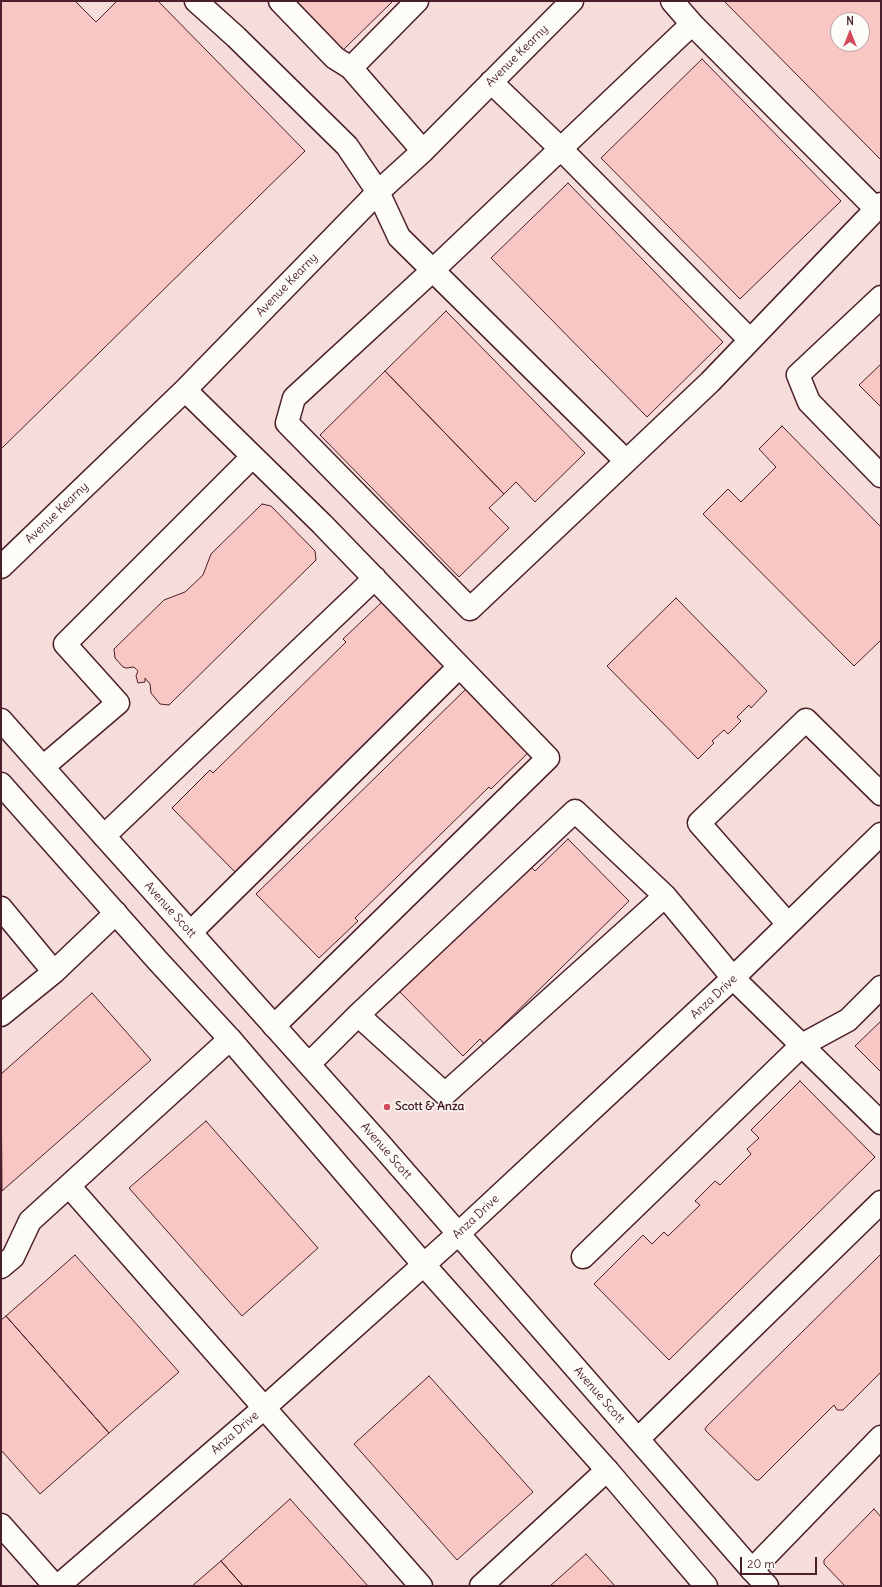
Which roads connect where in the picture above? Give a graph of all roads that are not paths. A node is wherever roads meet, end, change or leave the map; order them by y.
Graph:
1 (196, 1) edge
2 (280, 1) edge
3 (417, 1) edge
4 (572, 1) edge
5 (672, 1) edge
6 (692, 24) junction
7 (351, 68) junction
8 (491, 82) junction
9 (560, 148) junction
10 (423, 151) junction
11 (378, 192) junction
12 (879, 206) edge
13 (433, 270) junction
14 (881, 298) edge
15 (750, 340) junction
16 (185, 390) junction
17 (252, 457) junction
18 (626, 461) junction
19 (881, 476) edge
20 (1, 567) edge
21 (375, 578) junction
22 (460, 667) junction
23 (1, 720) edge
24 (42, 767) junction
25 (1, 784) edge
26 (881, 794) edge
27 (881, 834) edge
28 (104, 836) junction
29 (665, 896) junction
30 (2, 912) edge
31 (116, 913) junction
32 (788, 924) junction
33 (191, 932) junction
34 (54, 972) junction
35 (733, 978) junction
36 (881, 987) edge
37 (1, 1015) edge
38 (358, 1015) junction
39 (274, 1026) junction
40 (230, 1039) junction
41 (802, 1045) junction
42 (309, 1064) junction
43 (881, 1123) edge
44 (70, 1186) junction
45 (881, 1202) edge
46 (458, 1234) junction
47 (583, 1257) dead end
48 (424, 1265) junction
49 (1, 1267) edge
50 (264, 1408) junction
51 (881, 1437) edge
52 (638, 1439) junction
53 (607, 1470) junction
54 (1, 1525) edge
55 (752, 1570) junction
56 (55, 1586) edge
57 (58, 1586) edge
58 (421, 1586) edge
59 (481, 1586) edge
60 (706, 1586) edge
61 (767, 1586) edge

1 - 11 main road
2 - 7 main road
3 - 7 main road
4 - 8 main road, Avenue Kearny
5 - 6 main road
6 - 9 main road
6 - 12 main road
7 - 10 main road
8 - 9 main road
8 - 10 main road, Avenue Kearny
9 - 13 main road
9 - 15 main road
10 - 11 main road, Avenue Kearny
11 - 13 main road
11 - 16 main road, Avenue Kearny
12 - 15 main road
13 - 18 main road
13 - 18 main road
14 - 19 main road
15 - 18 main road
16 - 17 main road
16 - 20 main road, Avenue Kearny
17 - 21 main road
17 - 24 main road
21 - 22 main road
21 - 28 main road
22 - 33 main road
22 - 39 main road
23 - 24 main road, Avenue Scott
24 - 28 main road, Avenue Scott
25 - 31 main road
26 - 32 main road
27 - 32 main road, Anza Drive
28 - 33 main road, Avenue Scott
29 - 35 main road
29 - 38 main road
29 - 38 main road
30 - 34 main road
31 - 34 main road
31 - 40 main road
32 - 35 main road, Anza Drive
33 - 39 main road, Avenue Scott
34 - 37 main road
35 - 41 main road
35 - 46 main road, Anza Drive
36 - 41 main road
38 - 42 main road
39 - 42 main road, Avenue Scott
40 - 44 main road
40 - 48 main road
41 - 43 main road
41 - 47 main road
42 - 46 main road, Avenue Scott
44 - 49 main road
44 - 50 main road
45 - 52 main road
46 - 48 main road, Anza Drive
46 - 52 main road, Avenue Scott
48 - 50 main road, Anza Drive
48 - 53 main road
50 - 57 main road, Anza Drive
50 - 58 main road
51 - 55 main road
52 - 55 main road, Avenue Scott
53 - 59 main road
53 - 60 main road
54 - 56 main road
55 - 61 main road, Avenue Scott

